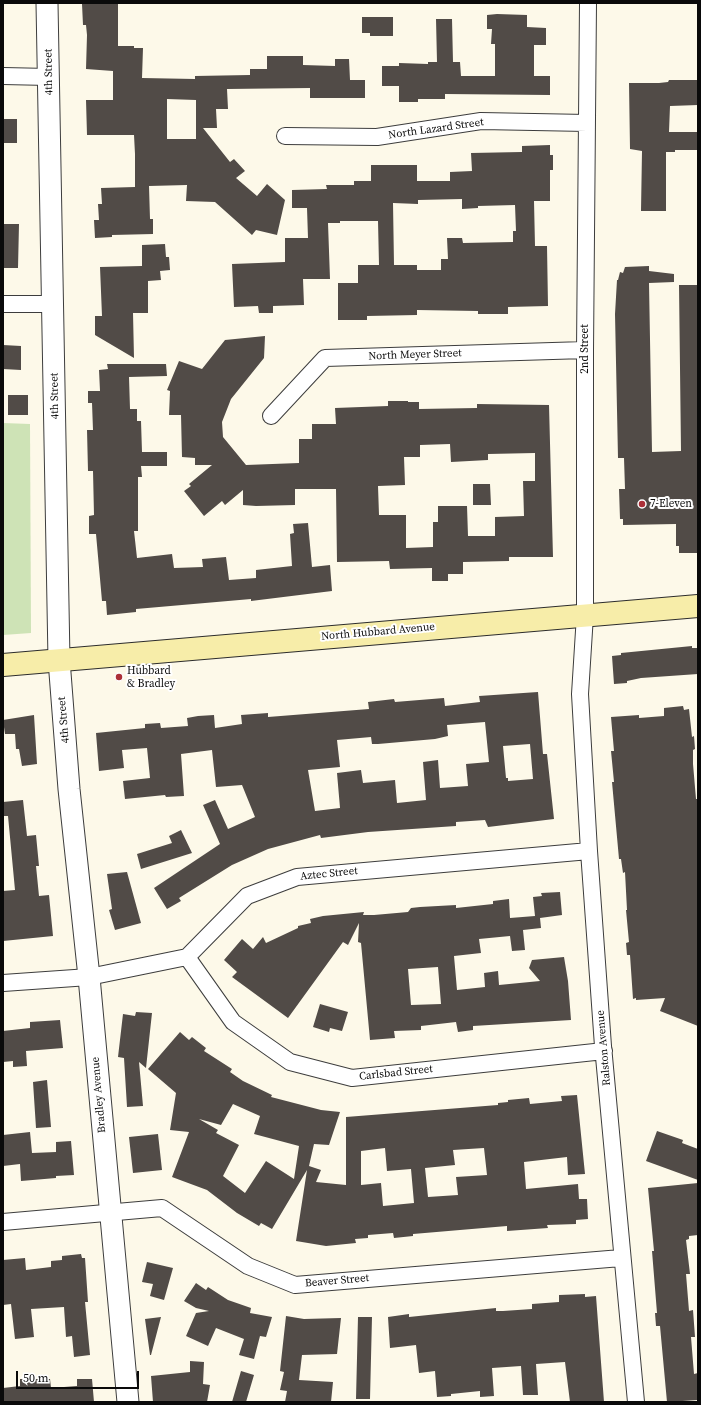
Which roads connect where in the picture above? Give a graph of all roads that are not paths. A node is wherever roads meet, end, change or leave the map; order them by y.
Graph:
1 (47, 3) edge
2 (588, 3) edge
3 (3, 76) edge
4 (49, 77) junction
5 (587, 123) junction
6 (284, 136) dead end
7 (3, 304) edge
8 (53, 304) junction
9 (585, 350) junction
10 (271, 416) dead end
11 (698, 606) edge
12 (585, 615) junction
13 (59, 660) junction
14 (3, 665) edge
15 (580, 694) joint
16 (69, 789) joint
17 (589, 851) junction
18 (187, 957) junction
19 (89, 976) junction
20 (3, 983) edge
21 (604, 1051) junction
22 (109, 1212) junction
23 (3, 1222) edge
24 (621, 1258) junction
25 (128, 1402) edge
26 (636, 1402) edge

1 - 4 street, 4th Street
2 - 5 street, 2nd Street
3 - 4 street
4 - 8 street, 4th Street
5 - 6 street, North Lazard Street
5 - 9 street, 2nd Street
7 - 8 street
8 - 13 street, 4th Street
9 - 10 street, North Meyer Street
9 - 12 street, 2nd Street
11 - 12 main road, North Hubbard Avenue
12 - 13 main road, North Hubbard Avenue
12 - 15 street, 2nd Street
13 - 14 main road, North Hubbard Avenue
13 - 16 street, 4th Street
15 - 17 street, Ralston Avenue
16 - 19 street, Bradley Avenue
17 - 18 street, Aztec Street
17 - 21 street, Ralston Avenue
18 - 19 street
18 - 21 street, Carlsbad Street
19 - 20 street
19 - 22 street, Bradley Avenue
21 - 24 street, Ralston Avenue
22 - 23 street, Beaver Street
22 - 24 street, Beaver Street
22 - 25 street, Bradley Avenue
24 - 26 street, Ralston Avenue

